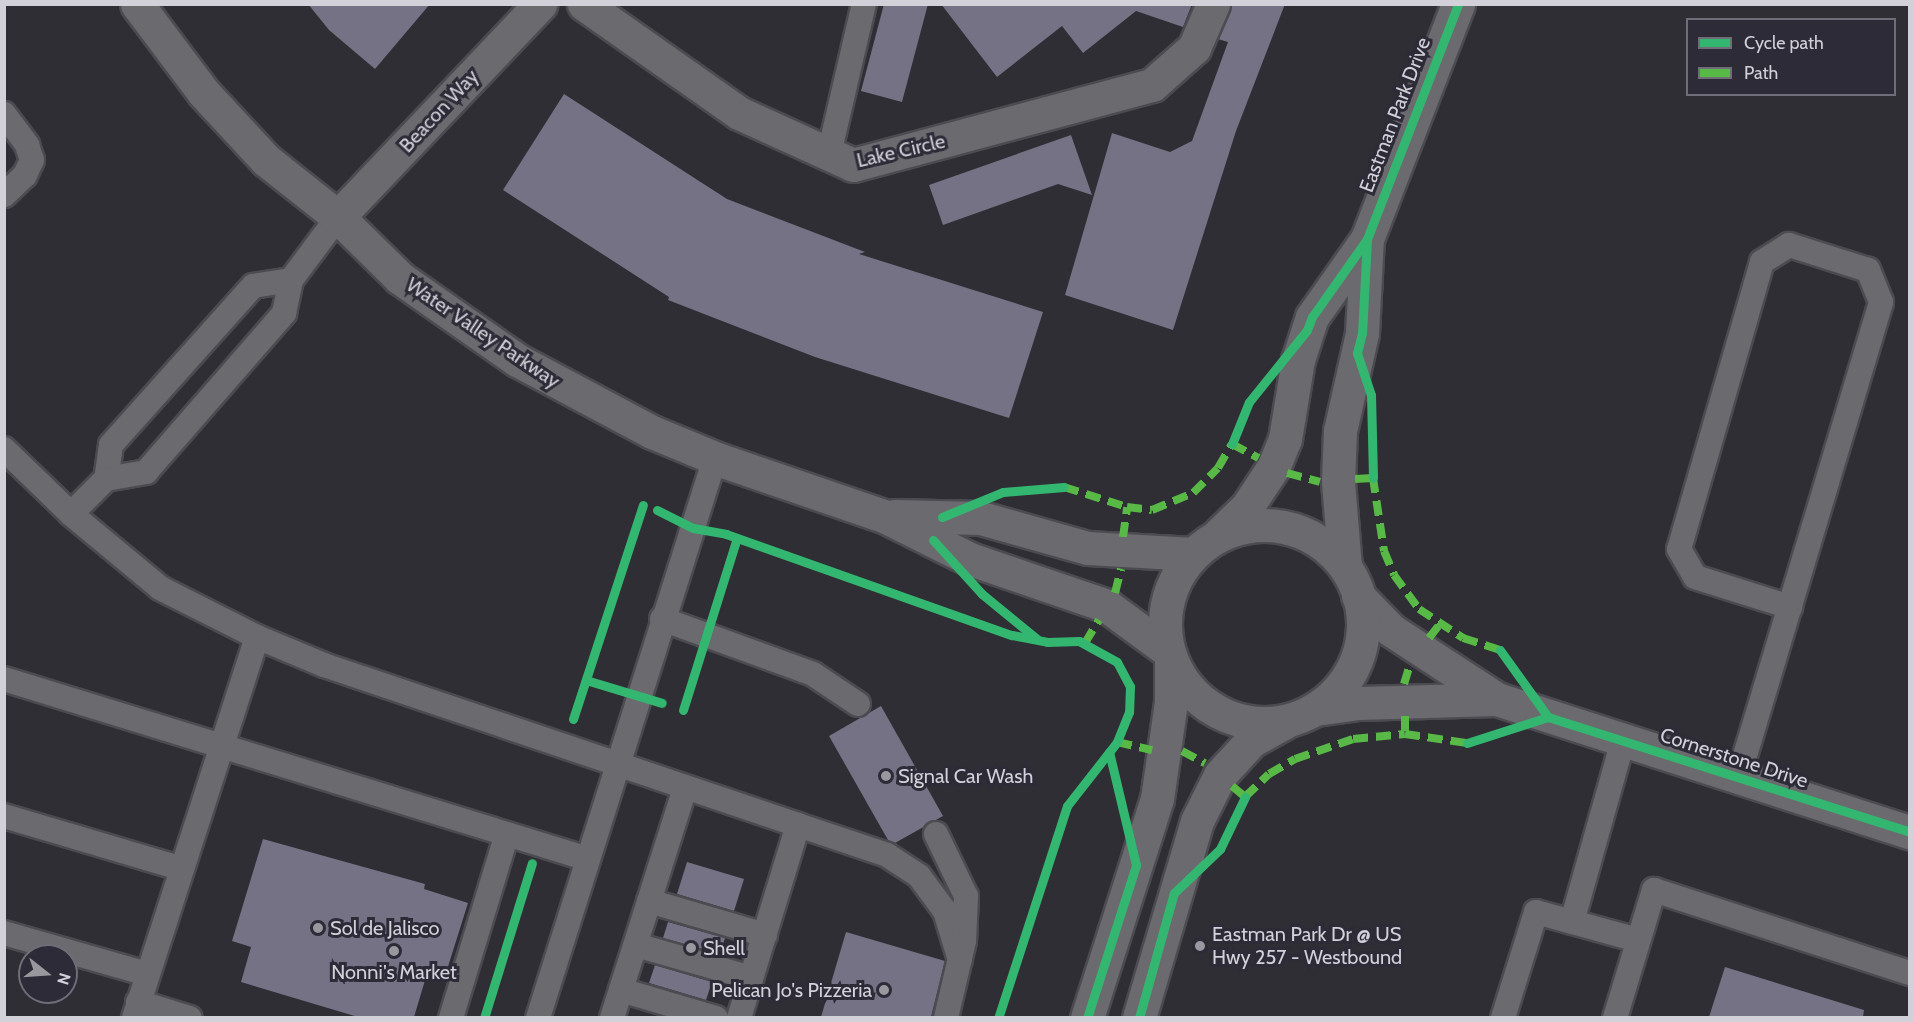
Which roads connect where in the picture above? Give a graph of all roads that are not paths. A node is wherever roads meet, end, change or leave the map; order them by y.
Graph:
1 (137, 4) edge
2 (540, 4) edge
3 (584, 4) edge
4 (864, 4) edge
5 (1213, 4) edge
6 (1458, 4) edge
7 (4, 114) edge
8 (829, 154) junction
9 (4, 195) edge
10 (338, 218) junction
11 (1367, 239) junction
12 (291, 280) junction
13 (4, 449) edge
14 (715, 458) junction
15 (106, 479) junction
16 (71, 514) junction
17 (884, 516) junction
18 (1205, 545) junction
19 (1352, 581) junction
20 (1790, 607) junction
21 (662, 620) junction
22 (257, 637) junction
23 (1169, 656) junction
24 (4, 679) edge
25 (1497, 699) junction
26 (858, 704) dead end
27 (1316, 709) junction
28 (1286, 722) junction
29 (1623, 741) junction
30 (220, 745) junction
31 (618, 763) junction
32 (1738, 779) junction
33 (685, 788) junction
34 (4, 816) edge
35 (798, 825) junction
36 (1910, 832) edge
37 (507, 834) junction
38 (936, 834) dead end
39 (588, 859) junction
40 (179, 868) junction
41 (649, 901) junction
42 (1572, 922) junction
43 (4, 933) edge
44 (765, 935) junction
45 (1638, 940) junction
46 (636, 945) junction
47 (960, 960) junction
48 (1910, 973) edge
49 (147, 974) junction
50 (751, 978) junction
51 (621, 990) junction
52 (136, 1010) edge
53 (190, 1017) edge
54 (451, 1017) edge
55 (538, 1017) edge
56 (612, 1017) edge
57 (716, 1017) edge
58 (739, 1017) edge
59 (946, 1017) edge
60 (1087, 1017) edge
61 (1139, 1017) edge
62 (1503, 1017) edge
63 (1616, 1017) edge

1 - 10 street, Water Valley Parkway
2 - 10 street, Beacon Way
3 - 8 street, Lake Circle
4 - 8 lane
5 - 8 street, Lake Circle
6 - 11 street, Eastman Park Drive
7 - 9 lane
10 - 12 lane
10 - 14 street, Water Valley Parkway
11 - 18 street, Eastman Park Drive
11 - 19 street, Eastman Park Drive
12 - 15 lane
12 - 15 lane
13 - 16 lane
14 - 17 street, Water Valley Parkway
14 - 21 lane
15 - 16 lane
16 - 22 lane
17 - 18 street, Water Valley Parkway
17 - 23 street, Water Valley Parkway
18 - 19 street
18 - 23 street
19 - 25 street, Cornerstone Drive
19 - 27 street
20 - 20 lane
20 - 32 lane
21 - 26 lane
21 - 31 lane
22 - 30 lane
22 - 31 lane
23 - 28 street
23 - 60 street
24 - 30 lane
25 - 27 street, Cornerstone Drive
25 - 29 street, Cornerstone Drive
27 - 28 street
28 - 61 street
29 - 32 street, Cornerstone Drive
29 - 42 lane
30 - 37 lane
30 - 40 lane
31 - 33 lane
31 - 39 lane
32 - 36 street, Cornerstone Drive
33 - 35 lane
33 - 41 lane
34 - 40 lane
35 - 44 lane
35 - 47 lane
37 - 39 lane
37 - 54 lane
38 - 47 lane
39 - 55 lane
40 - 49 lane
41 - 44 lane
41 - 46 lane
42 - 45 lane
42 - 62 lane
43 - 49 lane
44 - 50 lane
45 - 48 lane
45 - 63 lane
46 - 50 lane
46 - 51 lane
47 - 59 lane
49 - 52 lane
50 - 58 lane
51 - 56 lane
51 - 57 lane
52 - 53 lane

